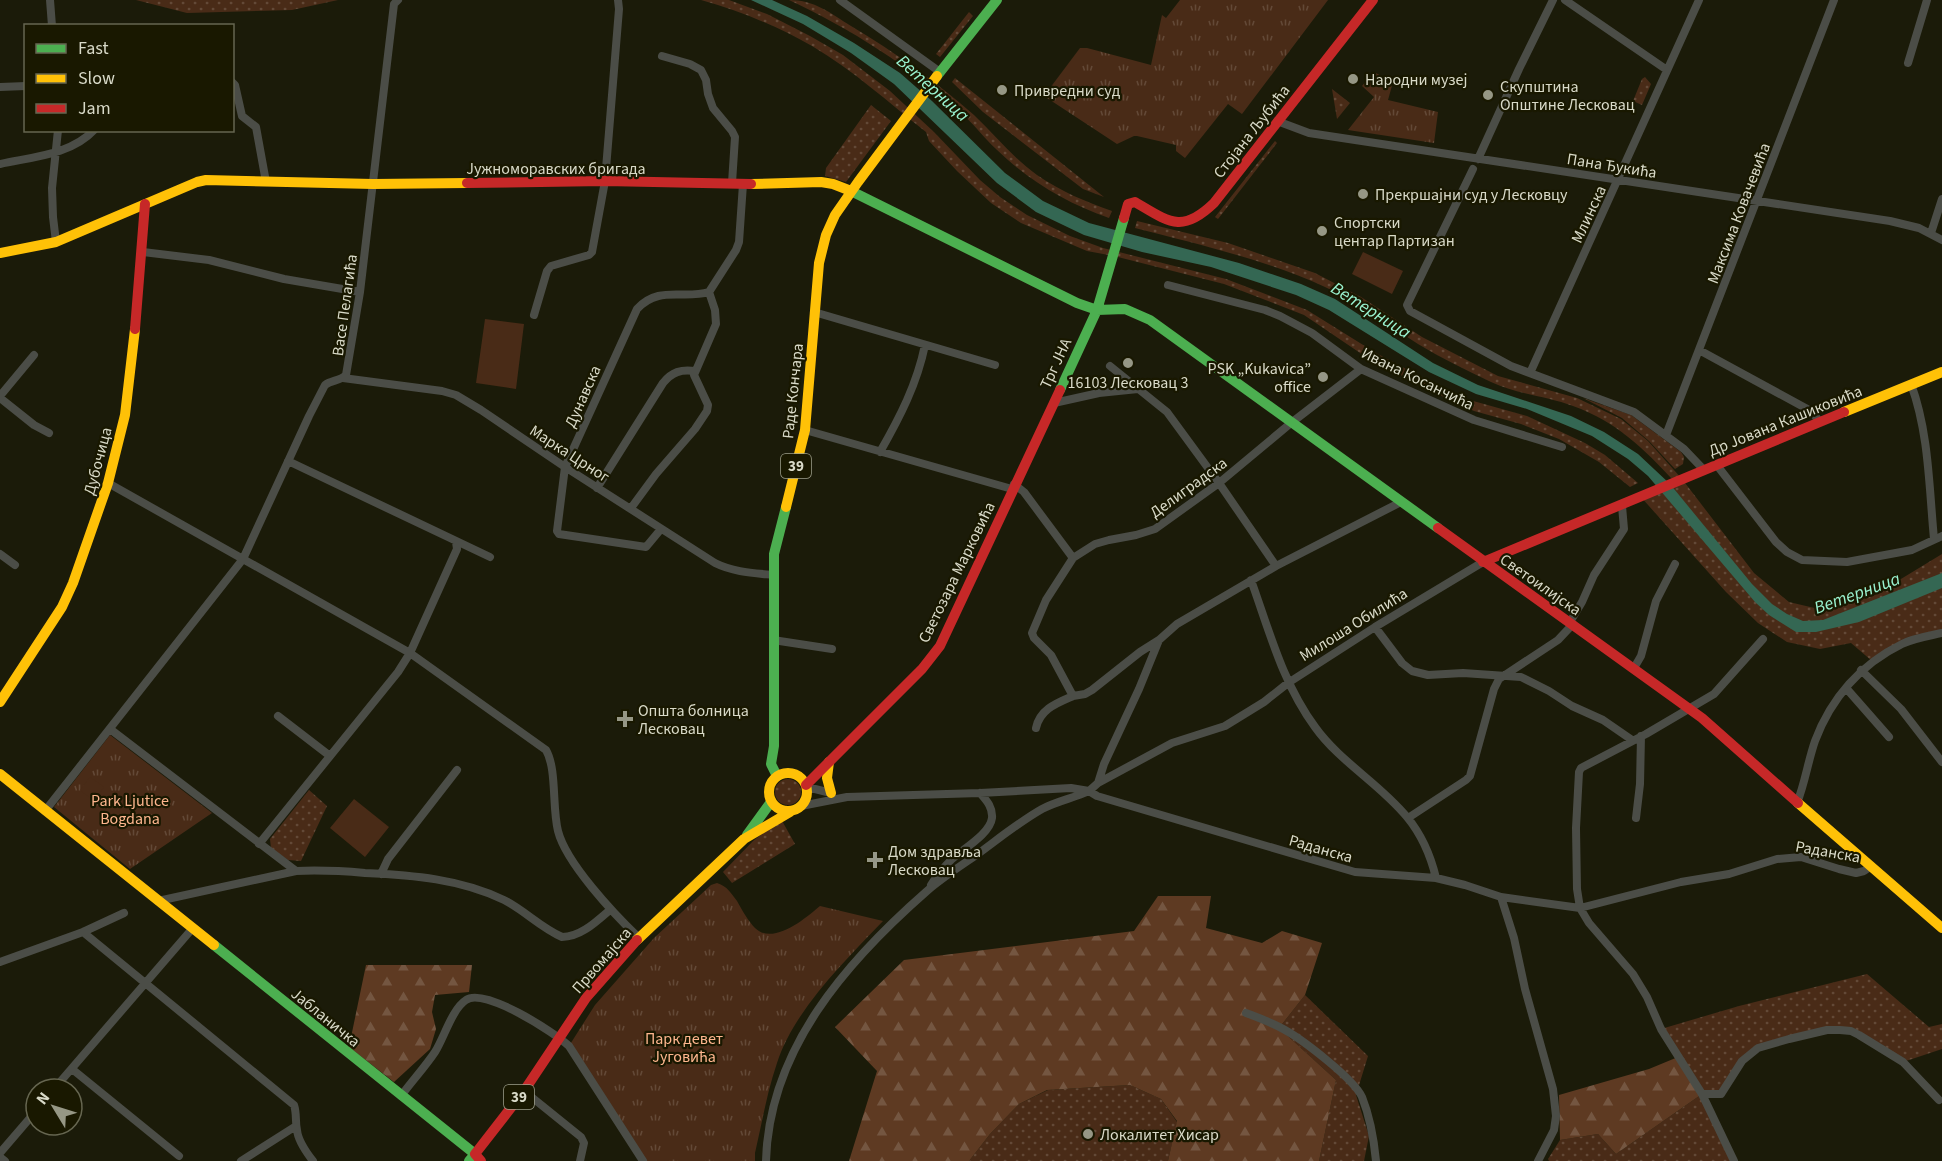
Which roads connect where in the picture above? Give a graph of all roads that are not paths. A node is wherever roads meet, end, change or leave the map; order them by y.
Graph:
1 (50, 0) edge
2 (398, 0) edge
3 (618, 0) edge
4 (840, 0) edge
5 (996, 0) edge
6 (1373, 0) edge
7 (1554, 0) edge
8 (1565, 0) edge
9 (1699, 0) edge
10 (1834, 0) edge
11 (1927, 0) edge
12 (52, 24) edge
13 (662, 56) dead end
14 (1908, 63) dead end
15 (1667, 70) junction
16 (937, 77) junction
17 (234, 84) edge
18 (24, 86) edge
19 (0, 87) edge
20 (1277, 121) junction
21 (58, 132) edge
22 (92, 132) edge
23 (57, 151) junction
24 (1478, 159) junction
25 (0, 164) edge
26 (1473, 169) dead end
27 (1618, 180) junction
28 (605, 181) junction
29 (266, 182) junction
30 (737, 183) junction
31 (373, 184) junction
32 (851, 191) junction
33 (1942, 199) edge
34 (1758, 201) junction
35 (146, 204) junction
36 (1128, 204) joint
37 (1931, 233) junction
38 (1942, 240) edge
39 (56, 242) junction
40 (0, 252) edge
41 (143, 252) junction
42 (1168, 285) dead end
43 (360, 292) junction
44 (708, 292) junction
45 (1097, 310) junction
46 (814, 312) junction
47 (534, 315) dead end
48 (925, 345) junction
49 (1699, 350) junction
50 (34, 355) dead end
51 (995, 365) dead end
52 (1110, 366) dead end
53 (1361, 369) junction
54 (695, 371) junction
55 (1942, 372) edge
56 (1530, 373) junction
57 (343, 378) junction
58 (1911, 384) junction
59 (1138, 389) junction
60 (0, 397) edge
61 (1054, 403) junction
62 (1820, 422) junction
63 (1291, 423) junction
64 (805, 430) junction
65 (49, 433) dead end
66 (1666, 435) junction
67 (1562, 447) dead end
68 (880, 452) junction
69 (288, 460) junction
70 (1716, 464) junction
71 (565, 467) junction
72 (1704, 470) junction
73 (108, 483) junction
74 (1219, 483) junction
75 (1013, 487) junction
76 (597, 488) junction
77 (1640, 496) joint
78 (1401, 502) junction
79 (1622, 506) junction
80 (631, 508) junction
81 (661, 528) junction
82 (1942, 536) edge
83 (1934, 539) junction
84 (456, 542) junction
85 (0, 554) edge
86 (490, 557) dead end
87 (1073, 558) junction
88 (243, 559) junction
89 (1483, 562) junction
90 (1675, 564) dead end
91 (15, 565) dead end
92 (1276, 566) junction
93 (773, 575) junction
94 (1251, 580) junction
95 (1571, 623) junction
96 (1375, 627) junction
97 (1942, 633) edge
98 (1763, 639) dead end
99 (773, 640) junction
100 (1159, 640) junction
101 (832, 649) dead end
102 (410, 653) junction
103 (1634, 668) junction
104 (1861, 670) junction
105 (1503, 675) junction
106 (1288, 683) junction
107 (1846, 688) junction
108 (1073, 696) junction
109 (0, 702) edge
110 (1690, 709) junction
111 (278, 716) dead end
112 (1036, 728) dead end
113 (110, 729) junction
114 (1641, 736) junction
115 (1889, 737) dead end
116 (1632, 740) junction
117 (330, 756) junction
118 (831, 758) junction
119 (1942, 762) edge
120 (457, 770) dead end
121 (0, 774) edge
122 (777, 776) junction
123 (1098, 783) junction
124 (806, 787) junction
125 (1089, 791) junction
126 (831, 793) junction
127 (980, 793) junction
128 (848, 796) junction
129 (771, 802) junction
130 (1797, 803) junction
131 (801, 806) junction
132 (45, 811) junction
133 (790, 812) junction
134 (1407, 818) junction
135 (1636, 818) dead end
136 (744, 839) junction
137 (259, 844) junction
138 (1870, 867) junction
139 (296, 871) junction
140 (381, 874) junction
141 (1436, 878) junction
142 (928, 890) junction
143 (1501, 897) junction
144 (158, 901) junction
145 (1580, 908) junction
146 (611, 909) junction
147 (124, 913) dead end
148 (192, 928) junction
149 (1942, 928) edge
150 (83, 932) junction
151 (638, 938) junction
152 (0, 962) edge
153 (144, 983) junction
154 (1246, 1013) dead end
155 (560, 1038) junction
156 (72, 1069) junction
157 (65, 1077) edge
158 (524, 1091) junction
159 (1702, 1094) junction
160 (401, 1096) junction
161 (1939, 1100) dead end
162 (24, 1126) edge
163 (296, 1126) junction
164 (0, 1155) edge
165 (179, 1156) dead end
166 (475, 1159) edge
167 (5, 1161) edge
168 (241, 1161) edge
169 (313, 1161) edge
170 (580, 1161) edge
171 (643, 1161) edge
172 (766, 1161) edge
173 (1376, 1161) edge
174 (1538, 1161) edge
175 (1734, 1161) edge

1 - 12 street
2 - 31 street, Васе Пелагића
3 - 28 street
4 - 16 street
5 - 16 street, 39
6 - 20 street, Стојана Љубића
7 - 24 street
8 - 15 street
9 - 15 street, Млинска
10 - 34 street, Максима Ковачевића
11 - 14 street
13 - 30 street
15 - 27 street, Млинска
16 - 32 street, 39
17 - 29 street
18 - 19 street
20 - 24 street, Пана Ђукића
20 - 36 street, Стојана Љубића
21 - 23 street
22 - 23 street
23 - 25 street
23 - 39 street
24 - 27 street, Пана Ђукића
26 - 56 street
27 - 34 street, Пана Ђукића
27 - 56 street, Млинска
28 - 30 street, Јужноморавских бригада
28 - 31 street, Јужноморавских бригада
28 - 47 street
29 - 31 street, Јужноморавских бригада
29 - 35 street, Јужноморавских бригада
30 - 32 street, Јужноморавских бригада
30 - 44 street
31 - 43 street, Васе Пелагића
32 - 45 street, Јужноморавских бригада
32 - 46 street, Раде Кончара / 39
33 - 37 street
34 - 37 street, Пана Ђукића
34 - 49 street, Максима Ковачевића
35 - 39 street, Јужноморавских бригада
35 - 41 street, Дубочица
36 - 45 street, Трг ЈНА
37 - 38 street, Пана Ђукића
39 - 40 street, Јужноморавских бригада
41 - 43 street
41 - 73 street, Дубочица
42 - 53 street, Ивана Косанчића
43 - 57 street, Васе Пелагића
44 - 54 street
44 - 71 street, Дунавска
45 - 61 street, Трг ЈНА
45 - 63 street, Светоилијска
46 - 48 street
46 - 64 street, Раде Кончара / 39
48 - 51 street
48 - 68 street
49 - 62 street
49 - 66 street, Максима Ковачевића
50 - 60 street
52 - 59 street
53 - 63 street, Делиградска
53 - 67 street, Ивана Косанчића
54 - 76 street
54 - 80 street
55 - 58 street, Др Јована Кашиковића
56 - 66 street
57 - 69 street, Васе Пелагића
57 - 71 street, Марка Црног
58 - 62 street, Др Јована Кашиковића
58 - 83 street
59 - 61 street, Трг ЈНА
59 - 74 street
60 - 65 street
61 - 75 street, Светозара Марковића
62 - 70 street, Др Јована Кашиковића
63 - 74 street, Делиградска
63 - 78 street, Светоилијска
64 - 68 street
64 - 93 street, Раде Кончара / 39
66 - 72 street
68 - 75 street
69 - 84 street
69 - 88 street, Васе Пелагића
70 - 72 street, Др Јована Кашиковића
70 - 83 street
71 - 76 street, Марка Црног
71 - 81 street, Дунавска
72 - 77 street, Др Јована Кашиковића
73 - 88 street
73 - 109 street, Дубочица
74 - 87 street, Делиградска
74 - 92 street
75 - 87 street
75 - 118 street, Светозара Марковића
76 - 80 street, Марка Црног
77 - 79 street, Милоша Обилића
78 - 89 street, Светоилијска
78 - 92 street
79 - 89 street, Милоша Обилића
79 - 95 street
80 - 81 street, Марка Црног
81 - 93 street, Марка Црног
82 - 83 street
84 - 86 street
84 - 102 street
85 - 91 street
87 - 108 street, Делиградска
88 - 102 street
88 - 113 street, Васе Пелагића
89 - 95 street, Светоилијска
89 - 96 street, Милоша Обилића
90 - 103 street
92 - 94 street
93 - 99 street, Раде Кончара / 39
94 - 100 street
94 - 106 street
95 - 103 street, Светоилијска
95 - 105 street
96 - 105 street
96 - 106 street, Милоша Обилића
97 - 104 street
98 - 110 street
99 - 101 street
99 - 122 street, Раде Кончара / 39
100 - 108 street
100 - 123 street
102 - 117 street
102 - 146 street
103 - 110 street, Светоилијска
104 - 107 street
104 - 119 street
105 - 116 street
105 - 134 street
106 - 123 street, Милоша Обилића
106 - 134 street
107 - 115 street
107 - 130 street
108 - 112 street
110 - 114 street
110 - 130 street, Светоилијска
111 - 117 street
113 - 132 street, Васе Пелагића
113 - 137 street
114 - 116 street
114 - 135 street
116 - 145 street
117 - 137 street
118 - 124 street, Светозара Марковића
118 - 126 street
120 - 140 street
121 - 132 street, Јабланичка
122 - 124 street
122 - 129 street
123 - 125 street, Милоша Обилића
124 - 126 street
124 - 131 street
125 - 127 street, Раданска
125 - 141 street, Раданска
125 - 142 street
126 - 128 street
127 - 128 street, Раданска
127 - 142 street
128 - 131 street
129 - 133 street
129 - 136 street
130 - 138 street, Светоилијска
131 - 133 street
132 - 144 street, Јабланичка
133 - 136 street, Првомајска / 39
134 - 141 street
136 - 151 street, Првомајска / 39
137 - 139 street
138 - 145 street, Раданска
138 - 149 street, Светоилијска
139 - 140 street
139 - 144 street
140 - 146 street
141 - 143 street, Раданска
142 - 172 street
143 - 145 street, Раданска
143 - 174 street
144 - 148 street, Јабланичка
145 - 159 street
146 - 151 street
147 - 150 street
148 - 153 street
148 - 160 street, Јабланичка
150 - 152 street
150 - 153 street
151 - 155 street, Првомајска / 39
153 - 156 street
153 - 163 street
154 - 173 street
155 - 158 street, Првомајска / 39
155 - 160 street
155 - 171 street
156 - 157 street
156 - 165 street
158 - 166 street, Првомајска / 39
158 - 170 street
159 - 161 street
159 - 175 street
160 - 166 street, Јабланичка
162 - 164 street
163 - 168 street
163 - 169 street
164 - 167 street

